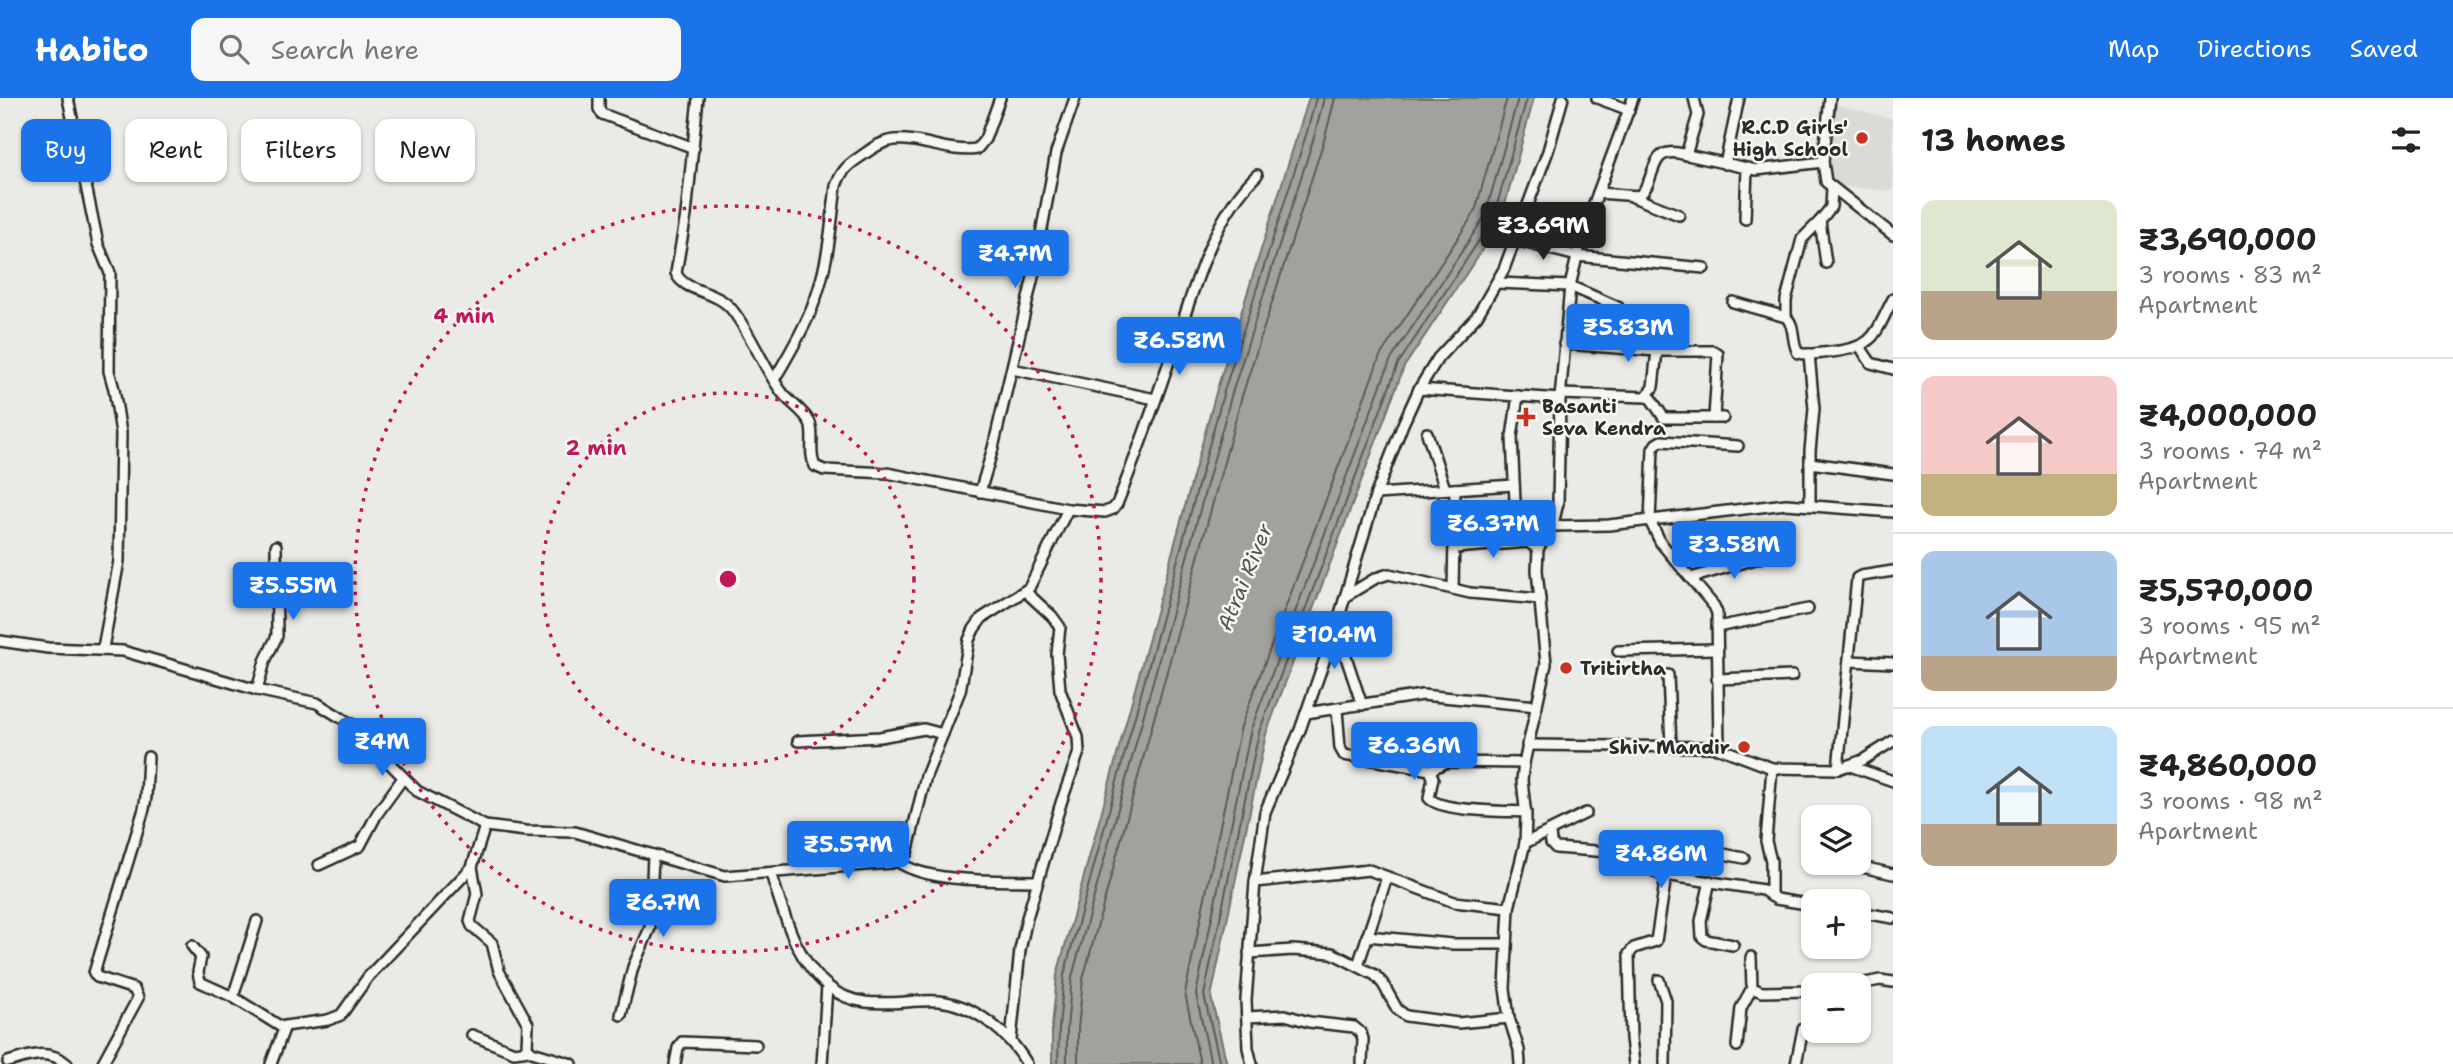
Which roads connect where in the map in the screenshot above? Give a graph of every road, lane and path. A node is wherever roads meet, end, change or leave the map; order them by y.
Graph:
1 (68, 98) edge
2 (599, 98) edge
3 (698, 98) edge
4 (1000, 98) edge
5 (1074, 98) edge
6 (1563, 98) edge
7 (1597, 98) edge
8 (1633, 98) edge
9 (1694, 98) edge
10 (1739, 98) edge
11 (1830, 98) edge
12 (1629, 110) junction
13 (694, 148) junction
14 (1686, 155) junction
15 (1823, 162) junction
16 (1725, 164) junction
17 (1747, 169) junction
18 (1257, 175) dead end
19 (1832, 188) junction
20 (1598, 192) junction
21 (1631, 197) junction
22 (1679, 215) dead end
23 (1745, 219) dead end
24 (1820, 221) junction
25 (1893, 235) edge
26 (1515, 240) junction
27 (1577, 256) junction
28 (1826, 263) dead end
29 (1704, 268) dead end
30 (1497, 283) junction
31 (1570, 286) junction
32 (1893, 299) edge
33 (1733, 302) dead end
34 (1786, 317) junction
35 (1564, 344) junction
36 (1860, 347) junction
37 (1629, 349) junction
38 (1657, 351) junction
39 (1809, 354) junction
40 (1012, 369) junction
41 (1893, 369) edge
42 (774, 380) junction
43 (1419, 388) junction
44 (1518, 396) junction
45 (1648, 396) junction
46 (1560, 397) junction
47 (1155, 399) junction
48 (1427, 433) dead end
49 (1738, 446) dead end
50 (1810, 463) junction
51 (1893, 474) edge
52 (1514, 485) junction
53 (1450, 489) junction
54 (980, 492) junction
55 (1376, 494) junction
56 (1810, 505) junction
57 (1068, 509) junction
58 (1893, 512) edge
59 (1650, 521) junction
60 (1551, 526) junction
61 (1528, 542) junction
62 (276, 546) dead end
63 (1455, 548) junction
64 (1538, 549) junction
65 (1769, 555) dead end
66 (1893, 571) edge
67 (1691, 578) junction
68 (1453, 589) junction
69 (1026, 592) junction
70 (1346, 596) junction
71 (1540, 599) junction
72 (1808, 610) dead end
73 (1336, 627) junction
74 (1717, 627) junction
75 (0, 641) edge
76 (103, 648) junction
77 (1716, 649) junction
78 (1618, 651) dead end
79 (1849, 661) junction
80 (1893, 663) edge
81 (1668, 674) dead end
82 (1792, 676) dead end
83 (1717, 679) junction
84 (257, 690) junction
85 (1362, 705) junction
86 (1537, 706) junction
87 (1338, 709) junction
88 (1306, 713) junction
89 (943, 734) junction
90 (798, 741) dead end
91 (1893, 741) edge
92 (1527, 745) junction
93 (1671, 746) junction
94 (1719, 748) junction
95 (148, 757) dead end
96 (1524, 763) junction
97 (1850, 766) junction
98 (1772, 768) junction
99 (1838, 769) junction
100 (1430, 770) junction
101 (403, 778) junction
102 (1893, 781) edge
103 (1526, 812) junction
104 (1586, 813) dead end
105 (485, 826) junction
106 (1550, 832) junction
107 (1525, 843) junction
108 (653, 855) junction
109 (1744, 858) dead end
110 (897, 862) junction
111 (319, 865) dead end
112 (471, 867) junction
113 (1871, 869) edge
114 (771, 874) junction
115 (1893, 874) edge
116 (1666, 876) junction
117 (1387, 877) junction
118 (1682, 878) junction
119 (1038, 881) junction
120 (1710, 881) junction
121 (1255, 882) junction
122 (1770, 895) junction
123 (1801, 904) edge
124 (1509, 908) junction
125 (1871, 914) edge
126 (1893, 918) edge
127 (257, 921) dead end
128 (1367, 936) junction
129 (1507, 944) junction
130 (1733, 945) dead end
131 (192, 946) dead end
132 (1249, 953) junction
133 (1751, 957) dead end
134 (1358, 965) junction
135 (1659, 979) dead end
136 (1871, 982) edge
137 (1893, 982) edge
138 (827, 986) junction
139 (1752, 988) junction
140 (1801, 991) edge
141 (233, 997) junction
142 (621, 1015) dead end
143 (1247, 1017) junction
144 (1509, 1018) junction
145 (283, 1028) junction
146 (472, 1035) dead end
147 (1011, 1040) junction
148 (1801, 1043) edge
149 (756, 1045) dead end
150 (1737, 1046) dead end
151 (528, 1050) junction
152 (8, 1062) dead end
153 (67, 1064) edge
154 (102, 1064) edge
155 (271, 1064) edge
156 (572, 1064) edge
157 (675, 1064) edge
158 (822, 1064) edge
159 (1027, 1064) edge
160 (1252, 1064) edge
161 (1362, 1064) edge
162 (1520, 1064) edge
163 (1634, 1064) edge
164 (1665, 1064) edge
165 (1796, 1064) edge

1 - 76 street
2 - 13 street
3 - 13 street
4 - 42 street
5 - 40 street
6 - 26 street
7 - 12 street
8 - 12 street
9 - 14 street
10 - 16 street
11 - 15 street
12 - 20 street
13 - 42 street
14 - 16 street
14 - 21 street
15 - 17 street
15 - 19 street
16 - 17 street
17 - 23 street
18 - 47 street
19 - 24 street
19 - 25 street
20 - 21 street
20 - 27 street
21 - 22 street
24 - 28 street
24 - 34 street
26 - 27 street
26 - 30 street
27 - 29 street
27 - 31 street
30 - 31 street
30 - 43 street
31 - 35 street
31 - 37 street
32 - 36 street
33 - 34 street
34 - 39 street
35 - 37 street
35 - 46 street
36 - 39 street
36 - 41 street
37 - 38 street
38 - 45 street
38 - 45 street
39 - 50 street
40 - 47 street
40 - 54 street
42 - 54 street
43 - 44 street
43 - 55 street
44 - 46 street
44 - 52 street
45 - 46 street
46 - 60 street
47 - 57 street
48 - 53 street
49 - 59 street
50 - 51 street
50 - 56 street
52 - 53 street
52 - 61 street
53 - 55 street
53 - 63 street
54 - 57 street
55 - 70 street
56 - 58 street
56 - 59 street
57 - 69 street
59 - 60 street
59 - 67 street
60 - 64 street
61 - 63 street
61 - 64 street
62 - 84 street
63 - 68 street
64 - 71 street
65 - 67 street
66 - 79 street
67 - 74 street
68 - 70 street
68 - 71 street
69 - 89 street
69 - 119 street
70 - 73 street
71 - 86 street
72 - 74 street
73 - 85 street
73 - 88 street
74 - 77 street
75 - 76 street
76 - 84 street
77 - 78 street
77 - 83 street
79 - 80 street
79 - 99 street
81 - 93 street
82 - 83 street
83 - 94 street
84 - 101 street
85 - 86 street
85 - 87 street
86 - 92 street
87 - 88 street
87 - 100 street
88 - 121 street
89 - 90 street
89 - 110 street
91 - 97 street
92 - 93 street
92 - 96 street
93 - 94 street
94 - 98 street
95 - 154 street
96 - 100 street
96 - 103 street
97 - 99 street
97 - 102 street
98 - 99 street
98 - 122 street
100 - 103 street
101 - 105 street
101 - 111 street
103 - 107 street
104 - 106 street
105 - 108 street
105 - 112 street
106 - 107 street
106 - 116 street
107 - 124 street
108 - 114 street
108 - 142 street
109 - 118 street
110 - 114 street
110 - 119 street
112 - 145 street
112 - 151 street
113 - 115 street
114 - 138 street
116 - 118 street
116 - 163 street
117 - 121 street
117 - 124 street
117 - 128 street
118 - 120 street
119 - 147 street
120 - 122 street
120 - 130 street
121 - 132 street
122 - 123 street
124 - 129 street
125 - 126 street
127 - 141 street
128 - 129 street
128 - 134 street
129 - 144 street
131 - 141 street
132 - 134 street
132 - 143 street
133 - 139 street
134 - 144 street
135 - 164 street
136 - 137 street
138 - 147 street
138 - 158 street
139 - 140 street
139 - 150 street
141 - 145 street
143 - 160 street
143 - 161 street
144 - 162 street
145 - 155 street
146 - 151 street
147 - 159 street
148 - 165 street
149 - 157 street
151 - 156 street
152 - 153 street

